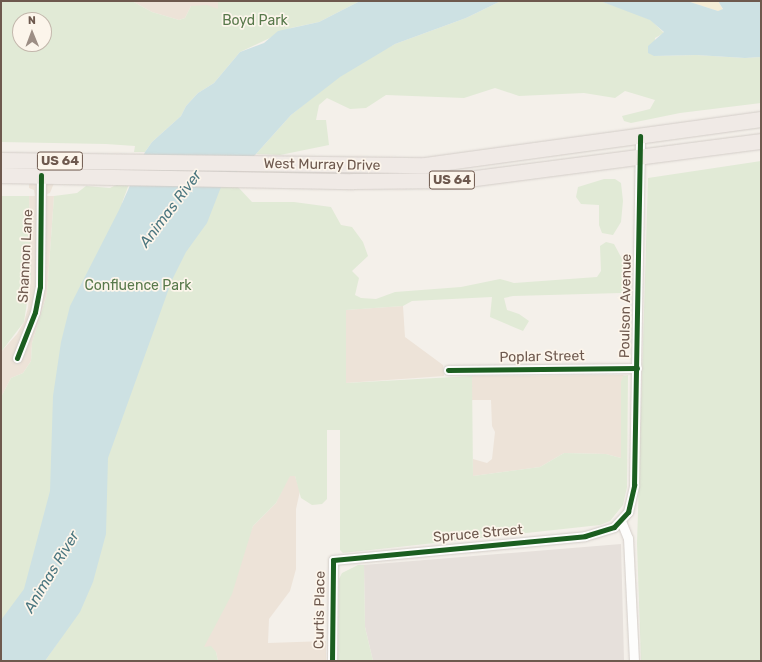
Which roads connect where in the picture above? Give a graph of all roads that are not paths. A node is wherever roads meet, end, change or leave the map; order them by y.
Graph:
1 (761, 119) edge
2 (640, 136) junction
3 (761, 141) edge
4 (640, 158) junction
5 (1, 160) edge
6 (1, 175) edge
7 (41, 175) junction
8 (16, 358) dead end
9 (637, 368) junction
10 (448, 370) dead end
11 (621, 521) junction
12 (333, 560) joint
13 (332, 661) edge
14 (634, 661) edge

1 - 2 highway, US 64
2 - 4 street, Poulson Avenue
2 - 5 highway, West Murray Drive / US 64
3 - 4 highway, US 64
4 - 7 highway, West Murray Drive / US 64
4 - 9 street, Poulson Avenue
6 - 7 highway, West Murray Drive / US 64
7 - 8 street, Shannon Lane
9 - 10 street, Poplar Street
9 - 11 street, Poulson Avenue
11 - 12 street, Spruce Street
11 - 14 street
12 - 13 street, Curtis Place

